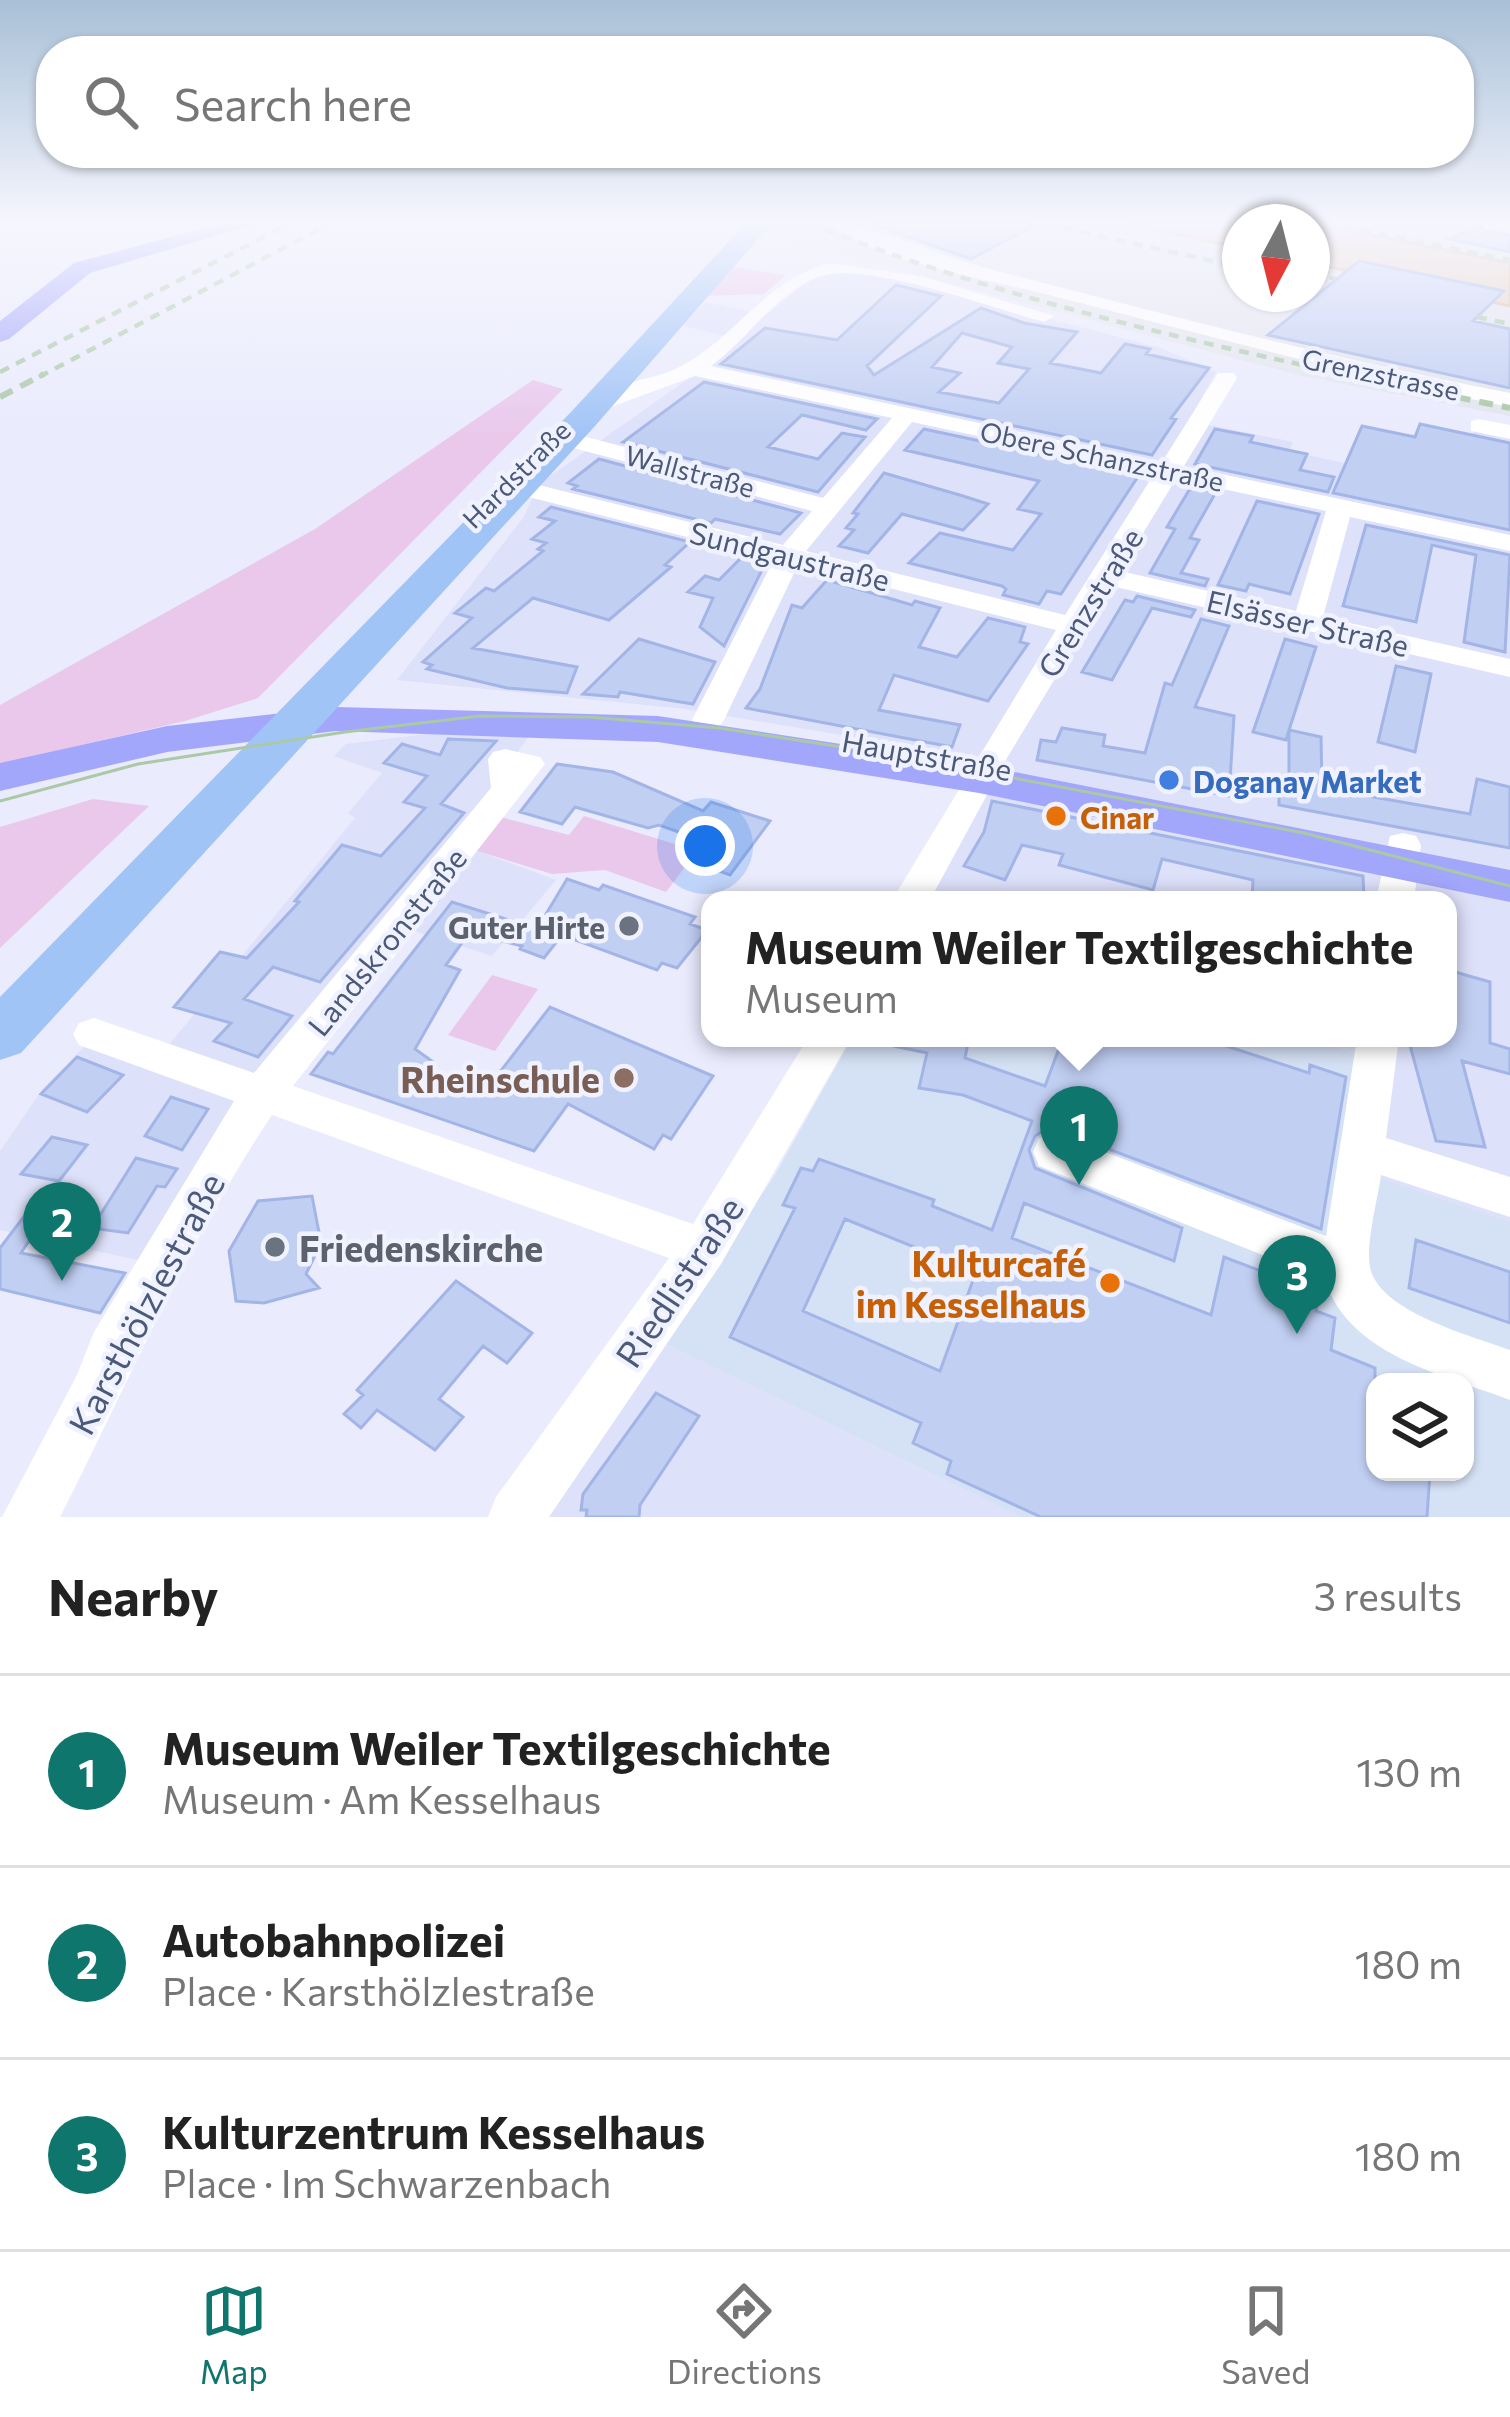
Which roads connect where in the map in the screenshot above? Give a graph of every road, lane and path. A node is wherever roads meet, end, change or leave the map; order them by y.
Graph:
1 (50, 294) edge
2 (691, 294) edge
3 (782, 294) edge
4 (955, 294) edge
5 (1063, 294) edge
6 (1045, 316) dead end
7 (0, 334) edge
8 (693, 369) junction
9 (1226, 378) dead end
10 (1510, 400) edge
11 (908, 413) junction
12 (1479, 426) dead end
13 (1510, 432) edge
14 (551, 435) junction
15 (1170, 471) junction
16 (506, 484) junction
17 (828, 507) junction
18 (1340, 507) junction
19 (1510, 543) edge
20 (789, 555) junction
21 (1106, 576) junction
22 (1307, 622) junction
23 (1074, 626) junction
24 (1510, 668) edge
25 (337, 719) junction
26 (708, 720) junction
27 (983, 772) junction
28 (0, 777) edge
29 (508, 790) dead end
30 (161, 843) junction
31 (1399, 869) edge
32 (1510, 870) edge
33 (1510, 886) edge
34 (916, 891) edge
35 (0, 989) edge
36 (94, 1034) dead end
37 (0, 1036) edge
38 (825, 1047) edge
39 (1377, 1047) edge
40 (264, 1092) junction
41 (1363, 1150) junction
42 (1055, 1152) dead end
43 (1510, 1197) edge
44 (704, 1249) junction
45 (1345, 1265) junction
46 (1510, 1375) edge
47 (30, 1517) edge
48 (516, 1517) edge

1 - 7 main road
2 - 30 highway
3 - 8 street, Hardstraße
4 - 6 street, Hardstraße
5 - 10 street, Grenzstrasse
8 - 11 street, Obere Schanzstraße
8 - 14 street, Hardstraße
9 - 15 street, Grenzstraße
11 - 15 street, Obere Schanzstraße
11 - 17 street
12 - 13 street
14 - 16 street, Hardstraße
14 - 17 street, Wallstraße
15 - 18 street, Obere Schanzstraße
15 - 21 street, Grenzstraße
16 - 20 street, Sundgaustraße
16 - 25 street, Hardstraße
17 - 20 street
18 - 19 street, Obere Schanzstraße
18 - 22 street
20 - 23 street, Sundgaustraße
20 - 26 street
21 - 22 street, Elsässer Straße
21 - 23 street, Grenzstraße
22 - 24 street, Elsässer Straße
23 - 27 street, Grenzstraße
25 - 26 main road, Hauptstraße
25 - 27 main road, Hauptstraße
25 - 28 main road, Hauptstraße
26 - 27 main road, Hauptstraße
27 - 31 main road, Hauptstraße
27 - 34 street
29 - 40 street, Landskronstraße
30 - 35 highway
30 - 37 highway
31 - 32 main road, Hauptstraße
31 - 33 main road, Hauptstraße
36 - 40 street
38 - 44 street, Riedlistraße
39 - 41 street
40 - 44 street
40 - 47 street, Karsthölzlestraße
41 - 43 street
41 - 45 street
42 - 45 street
44 - 48 street, Riedlistraße
45 - 46 street

